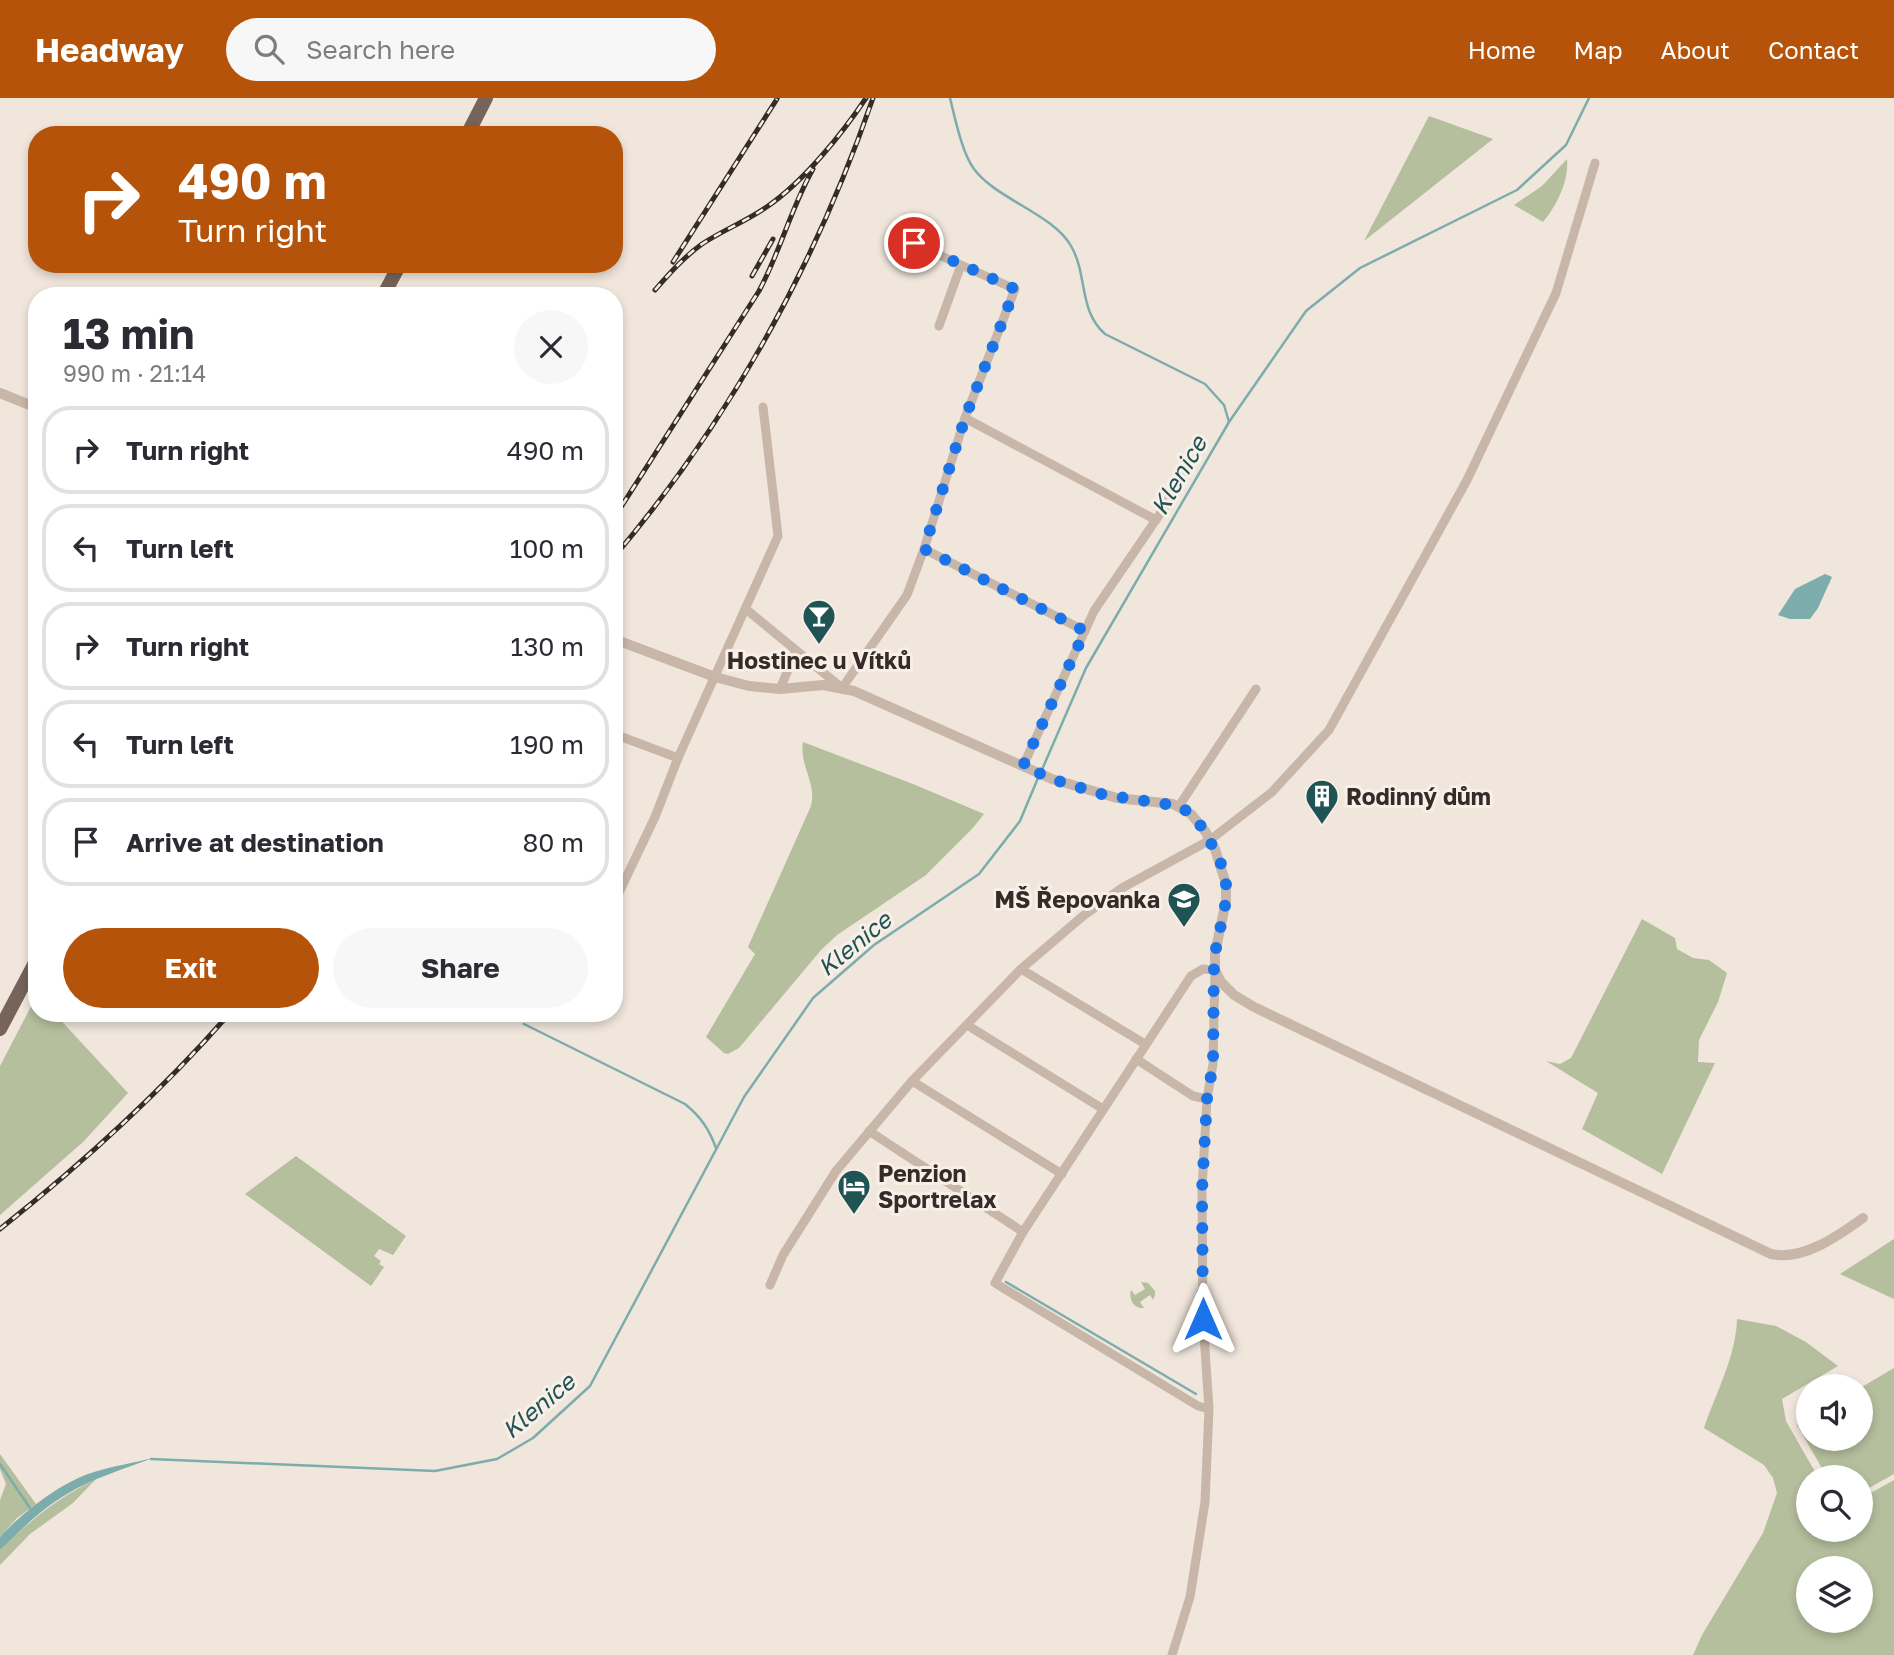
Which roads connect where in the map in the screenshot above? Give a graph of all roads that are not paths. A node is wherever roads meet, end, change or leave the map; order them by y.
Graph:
1 (486, 98) edge
2 (472, 126) edge
3 (1595, 163) dead end
4 (914, 243) dead end
5 (961, 265) junction
6 (939, 326) dead end
7 (0, 393) edge
8 (28, 404) edge
9 (763, 408) dead end
10 (965, 418) junction
11 (1189, 458) dead end
12 (1156, 520) junction
13 (924, 549) junction
14 (747, 610) junction
15 (1085, 631) junction
16 (623, 642) edge
17 (796, 651) junction
18 (715, 677) junction
19 (842, 688) junction
20 (780, 689) junction
21 (1256, 690) dead end
22 (623, 737) edge
23 (678, 758) junction
24 (1026, 767) junction
25 (1179, 806) junction
26 (1210, 840) junction
27 (623, 883) edge
28 (1021, 969) junction
29 (1215, 970) junction
30 (28, 976) edge
31 (967, 1025) junction
32 (0, 1029) edge
33 (1145, 1044) junction
34 (1136, 1059) junction
35 (912, 1081) junction
36 (1207, 1099) junction
37 (1103, 1110) junction
38 (869, 1131) junction
39 (1062, 1174) junction
40 (1863, 1218) dead end
41 (1023, 1232) junction
42 (770, 1285) dead end
43 (1209, 1409) junction
44 (1172, 1655) edge

1 - 2 main road
3 - 26 street
4 - 5 street
5 - 6 street
5 - 10 street
7 - 8 street
9 - 14 street
10 - 12 street
10 - 13 street
11 - 12 street
12 - 15 street
13 - 15 street
13 - 19 street
14 - 17 street
14 - 18 street
15 - 24 street
16 - 18 street
17 - 19 street
17 - 20 street
18 - 20 street
18 - 23 street
19 - 20 street
19 - 24 street
21 - 25 street
22 - 23 street
23 - 27 street
24 - 25 street
25 - 26 street
26 - 28 street
26 - 29 street
28 - 31 street
28 - 33 street
29 - 33 street
29 - 36 street
29 - 40 street
30 - 32 main road
31 - 35 street
31 - 37 street
33 - 34 street
34 - 36 street
34 - 37 street
35 - 38 street
35 - 39 street
36 - 43 street
37 - 39 street
38 - 41 street
38 - 42 street
39 - 41 street
41 - 43 street
43 - 44 street

